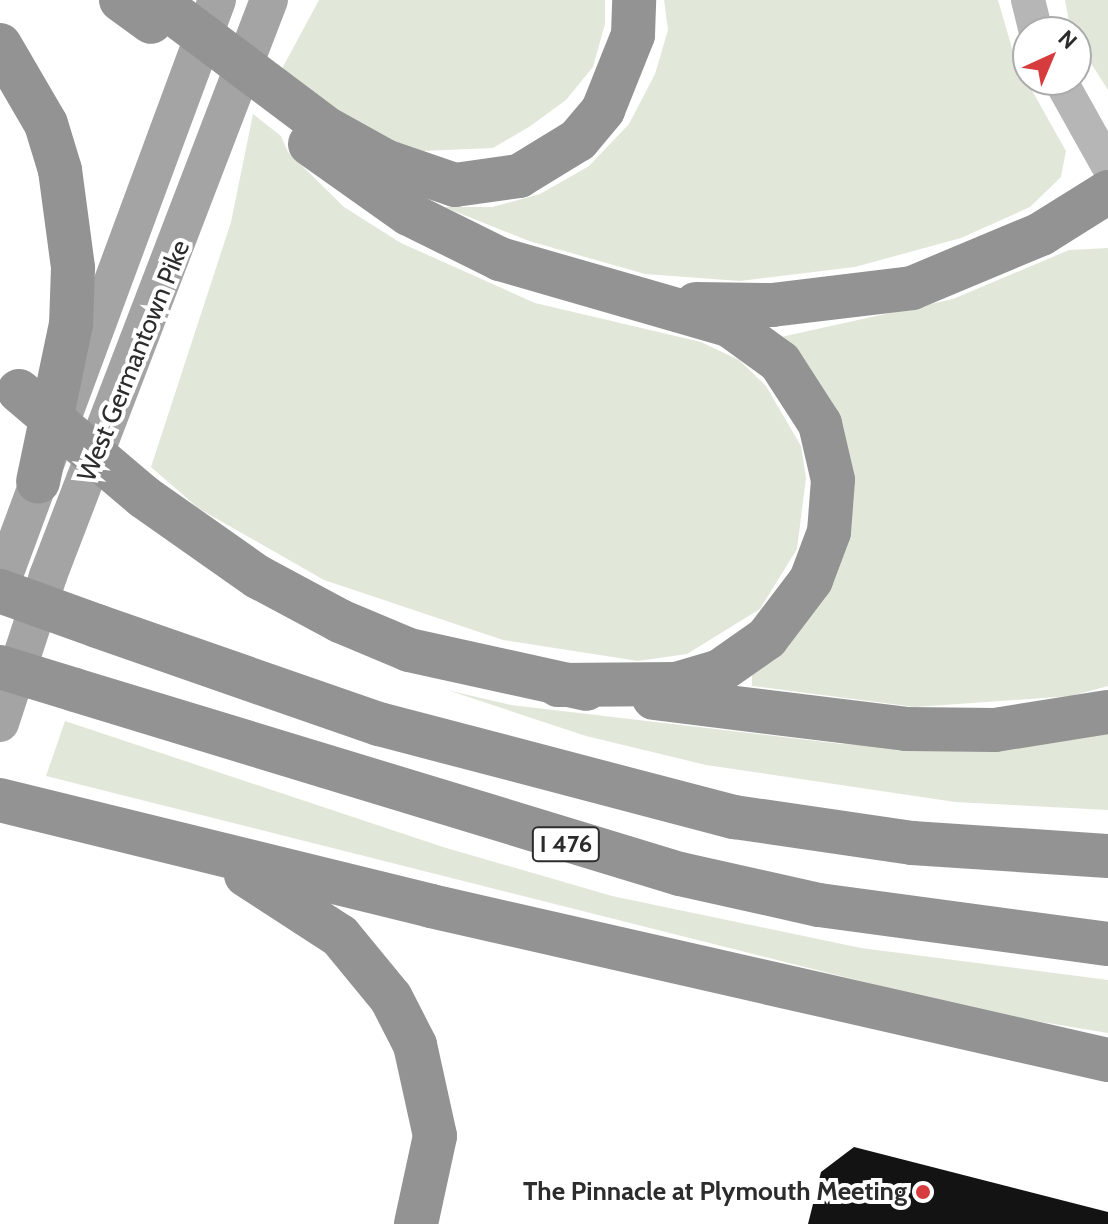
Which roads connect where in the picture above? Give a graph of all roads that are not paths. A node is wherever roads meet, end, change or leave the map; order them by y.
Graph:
1 (217, 0) edge
2 (269, 0) edge
3 (634, 0) edge
4 (146, 6) edge
5 (0, 45) edge
6 (1069, 96) edge
7 (317, 135) junction
8 (1108, 166) edge
9 (1108, 192) edge
10 (658, 302) junction
11 (9, 382) edge
12 (38, 482) junction
13 (0, 588) edge
14 (0, 667) edge
15 (558, 685) junction
16 (1108, 712) edge
17 (0, 723) edge
18 (19, 804) edge
19 (151, 837) junction
20 (1108, 856) edge
21 (1095, 941) edge
22 (1108, 1060) edge
23 (416, 1224) edge

1 - 12 main road, West Germantown Pike
2 - 17 main road, West Germantown Pike
3 - 7 highway
4 - 7 highway, bridge
5 - 12 highway
6 - 8 main road
7 - 10 highway
9 - 10 highway
10 - 15 highway
11 - 15 highway, bridge
12 - 13 main road, West Germantown Pike
13 - 20 highway, I 476, bridge
14 - 21 highway, I 476, bridge
15 - 16 highway
18 - 19 highway
19 - 22 highway
19 - 23 highway

